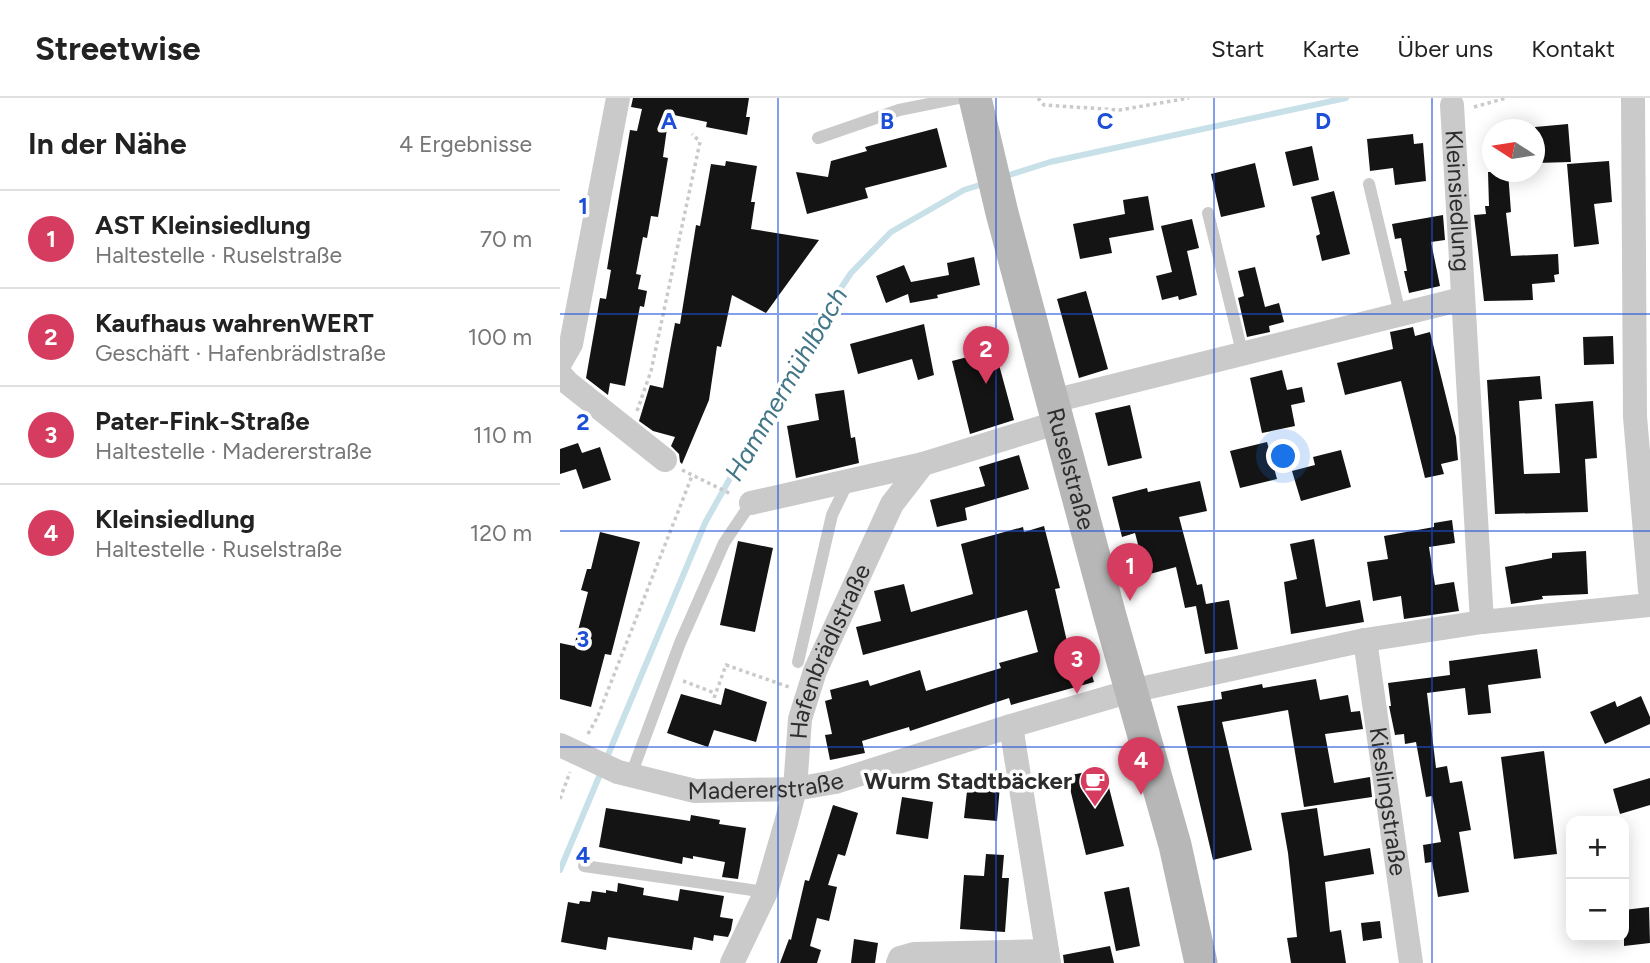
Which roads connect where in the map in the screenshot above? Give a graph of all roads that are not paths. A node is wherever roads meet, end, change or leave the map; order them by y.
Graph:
1 (618, 98) edge
2 (958, 98) edge
3 (975, 98) edge
4 (1633, 98) edge
5 (1452, 105) road end
6 (818, 138) dead end
7 (1369, 184) dead end
8 (1208, 213) dead end
9 (1462, 299) junction
10 (1400, 314) junction
11 (1242, 352) junction
12 (560, 363) edge
13 (560, 374) edge
14 (1056, 412) junction
15 (665, 460) dead end
16 (923, 464) junction
17 (859, 478) junction
18 (741, 498) joint
19 (892, 504) junction
20 (1650, 590) edge
21 (1650, 605) edge
22 (1482, 622) junction
23 (1365, 640) junction
24 (798, 662) dead end
25 (1131, 691) junction
26 (1011, 726) junction
27 (573, 752) edge
28 (624, 774) junction
29 (795, 789) junction
30 (584, 866) dead end
31 (766, 892) junction
32 (1048, 957) edge
33 (732, 963) edge
34 (898, 963) edge
35 (1201, 963) edge
36 (1411, 963) edge

1 - 12 street
2 - 6 lane
3 - 14 main road, Ruselstraße
4 - 20 street
5 - 9 street, Kleinsiedlung
7 - 10 lane
8 - 11 lane
9 - 10 street, Kleinsiedlung
9 - 22 street, Kleinsiedlung
10 - 11 street, Kleinsiedlung
11 - 14 street, Kleinsiedlung
13 - 15 street
14 - 16 street
14 - 25 main road, Ruselstraße
16 - 17 street
16 - 19 street, Hafenbrädlstraße
17 - 18 street
17 - 19 street
17 - 24 lane
18 - 28 lane
19 - 29 street, Hafenbrädlstraße
21 - 22 street
22 - 23 street
23 - 25 street
23 - 36 street, Kieslingstraße
25 - 26 street, Madererstraße
25 - 35 main road, Ruselstraße
26 - 29 street, Madererstraße
26 - 32 street
27 - 28 street, Madererstraße
28 - 29 street, Madererstraße
29 - 31 street, Hafenbrädlstraße
30 - 31 lane
31 - 33 street, Hafenbrädlstraße
32 - 34 street

